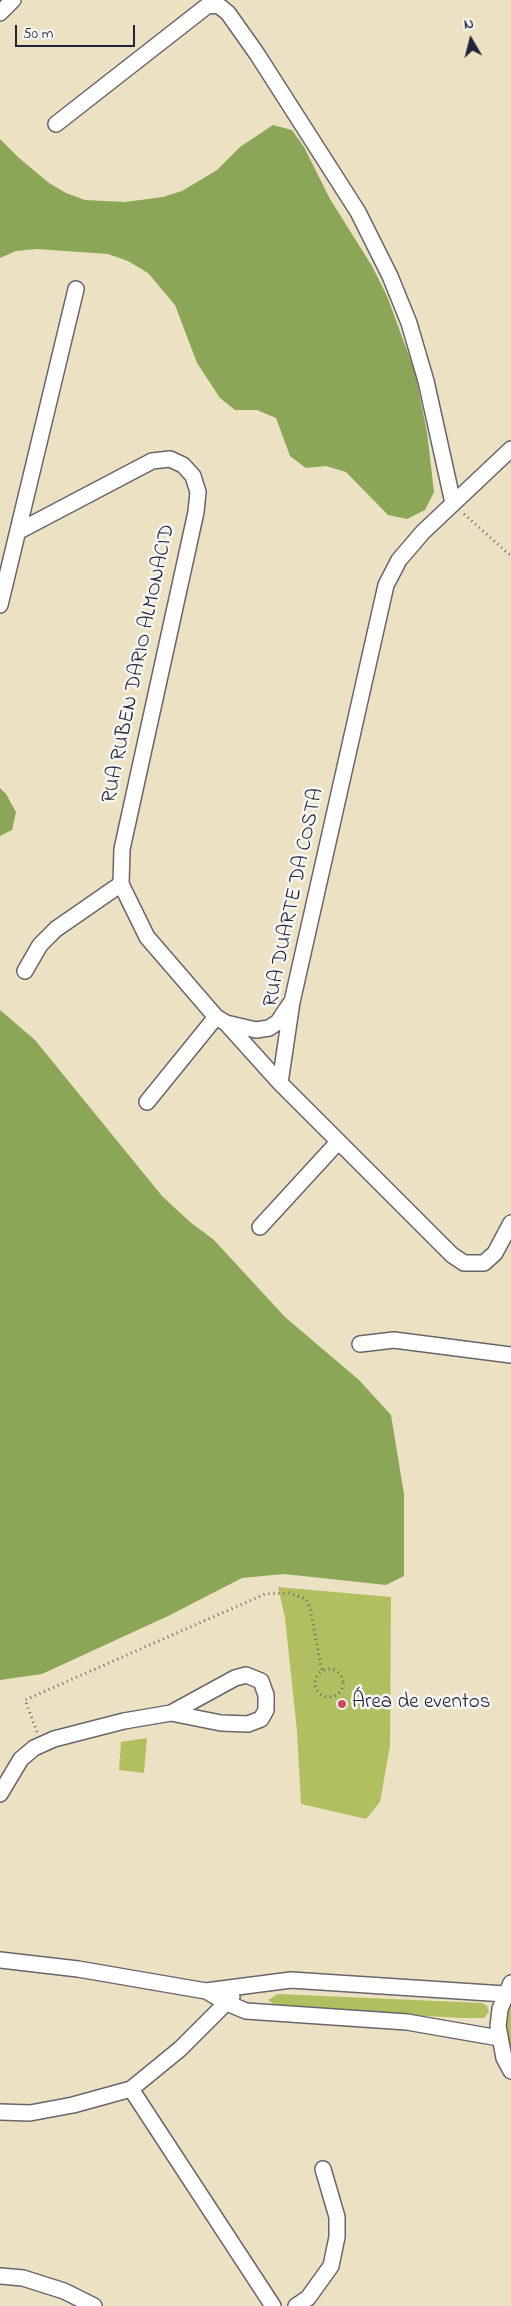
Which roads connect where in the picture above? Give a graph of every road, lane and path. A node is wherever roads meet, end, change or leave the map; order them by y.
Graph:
1 (13, 0) edge
2 (0, 13) edge
3 (56, 124) dead end
4 (76, 289) dead end
5 (511, 449) edge
6 (453, 504) junction
7 (19, 531) junction
8 (511, 556) edge
9 (0, 605) edge
10 (121, 884) junction
11 (25, 971) dead end
12 (292, 1002) junction
13 (221, 1020) junction
14 (280, 1083) junction
15 (148, 1102) dead end
16 (338, 1142) junction
17 (511, 1223) edge
18 (260, 1226) dead end
19 (360, 1344) dead end
20 (511, 1355) edge
21 (322, 1672) junction
22 (171, 1713) junction
23 (42, 1744) junction
24 (0, 1794) edge
25 (0, 1960) edge
26 (240, 1986) junction
27 (508, 1989) edge
28 (206, 1991) junction
29 (227, 2003) junction
30 (499, 2038) junction
31 (511, 2072) edge
32 (131, 2089) junction
33 (0, 2112) edge
34 (323, 2169) dead end
35 (0, 2276) edge
36 (94, 2306) edge
37 (273, 2306) edge
38 (296, 2306) edge

1 - 2 street
3 - 6 street
4 - 7 street
5 - 6 street, RUA DUARTE DA COSTA
6 - 8 path
6 - 12 street, RUA DUARTE DA COSTA
7 - 9 street
7 - 10 street, RUA RUBEN DARIO ALMONACID
10 - 11 street
10 - 13 street, RUA RUBEN DARIO ALMONACID
12 - 13 street
12 - 14 street, RUA DUARTE DA COSTA
13 - 14 street, RUA RUBEN DARIO ALMONACID
13 - 15 street
14 - 16 street
16 - 17 street
16 - 18 street
19 - 20 street
21 - 21 path
21 - 23 path
22 - 22 street
22 - 23 street
23 - 24 street
25 - 28 street
26 - 27 street
26 - 28 street
26 - 29 street
27 - 30 street
28 - 29 street
29 - 30 street
29 - 32 street
30 - 31 street
32 - 33 street
32 - 37 street
34 - 38 street
35 - 36 street

